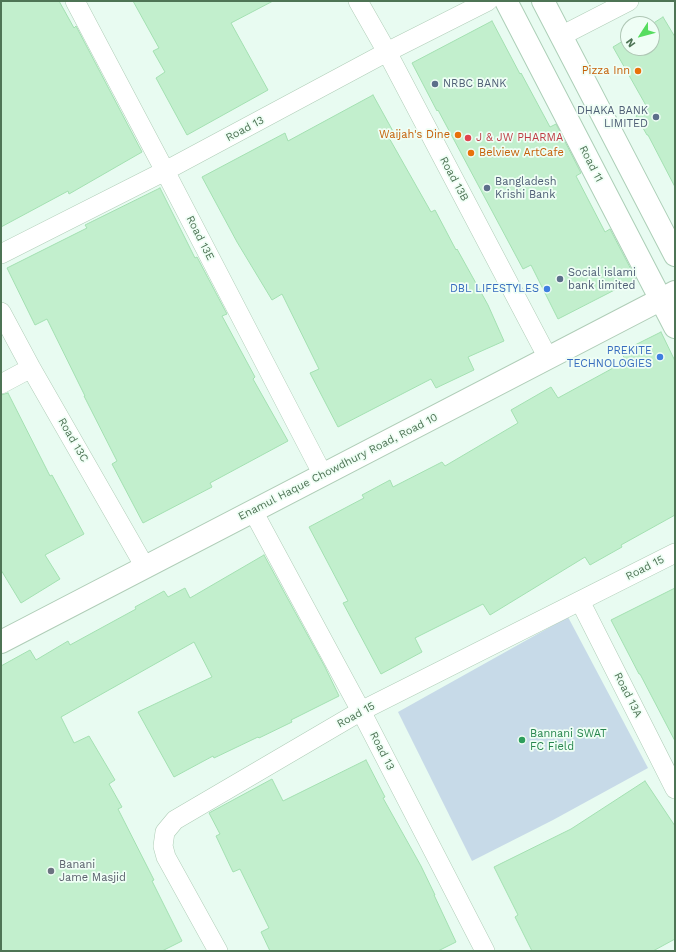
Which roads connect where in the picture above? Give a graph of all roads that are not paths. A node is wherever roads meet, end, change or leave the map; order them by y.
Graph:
1 (75, 1) edge
2 (358, 1) edge
3 (488, 1) edge
4 (506, 1) edge
5 (543, 1) edge
6 (629, 1) edge
7 (561, 36) junction
8 (387, 52) junction
9 (165, 171) junction
10 (1, 254) edge
11 (675, 255) edge
12 (668, 295) edge
13 (1, 312) edge
14 (675, 327) edge
15 (548, 358) junction
16 (31, 368) junction
17 (1, 384) edge
18 (323, 475) junction
19 (253, 511) junction
20 (675, 553) edge
21 (145, 567) junction
22 (580, 601) junction
23 (1, 642) edge
24 (361, 711) junction
25 (675, 789) edge
26 (218, 951) edge
27 (485, 951) edge

1 - 9 street, Road 13E
2 - 8 street, Road 13B
3 - 8 street, Road 13
4 - 12 street, Road 11
5 - 7 street
6 - 7 street
7 - 11 street
8 - 9 street, Road 13
8 - 15 street, Road 13B
9 - 10 street, Road 13
9 - 18 street, Road 13E
12 - 14 street, Road 11
12 - 15 street, Enamul Haque Chowdhury Road, Road 10
13 - 16 street, Road 13C
15 - 18 street, Enamul Haque Chowdhury Road, Road 10
16 - 17 street
16 - 21 street, Road 13C
18 - 19 street, Enamul Haque Chowdhury Road, Road 10
19 - 21 street, Enamul Haque Chowdhury Road, Road 10
19 - 24 street, Road 13
20 - 22 street, Road 15
21 - 23 street, Enamul Haque Chowdhury Road, Road 10
22 - 24 street, Road 15
22 - 25 street, Road 13A
24 - 26 street, Road 15
24 - 27 street, Road 13

